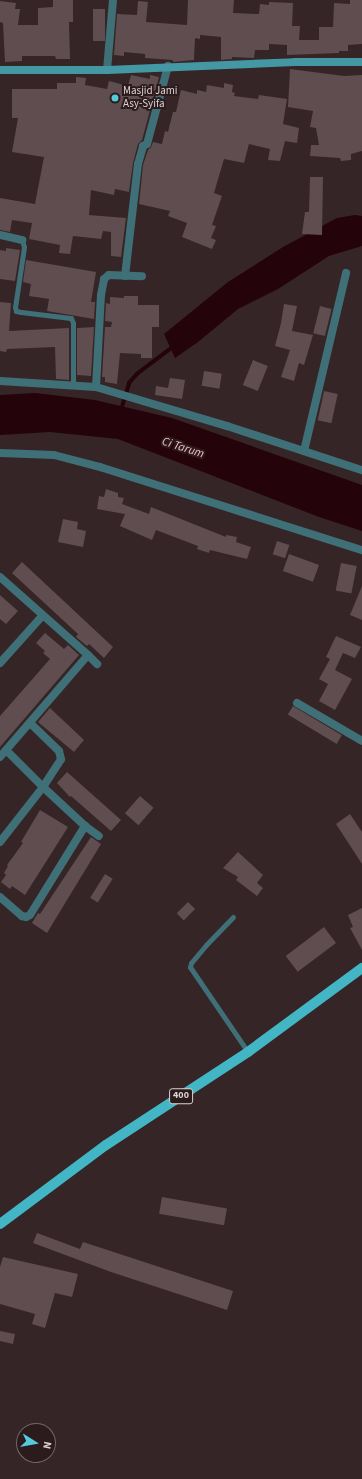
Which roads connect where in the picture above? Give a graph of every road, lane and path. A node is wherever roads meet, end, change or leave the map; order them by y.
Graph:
1 (113, 0) edge
2 (362, 62) edge
3 (168, 66) junction
4 (0, 70) edge
5 (107, 70) junction
6 (0, 235) edge
7 (22, 240) joint
8 (346, 273) dead end
9 (125, 276) junction
10 (142, 276) dead end
11 (0, 381) edge
12 (73, 385) junction
13 (96, 387) junction
14 (304, 451) junction
15 (0, 453) edge
16 (362, 470) edge
17 (362, 550) edge
18 (0, 577) edge
19 (43, 615) junction
20 (88, 655) junction
21 (0, 663) edge
22 (97, 664) dead end
23 (297, 702) dead end
24 (30, 723) junction
25 (362, 741) edge
26 (6, 750) junction
27 (0, 757) edge
28 (43, 787) junction
29 (85, 826) junction
30 (99, 836) dead end
31 (0, 842) edge
32 (0, 897) edge
33 (233, 917) dead end
34 (362, 968) edge
35 (248, 1052) junction
36 (0, 1224) edge

1 - 5 street
2 - 3 street
3 - 5 street
3 - 9 street
4 - 5 street
6 - 7 street
7 - 12 lane
8 - 14 street
9 - 10 street
9 - 13 street
11 - 12 street
12 - 13 street
13 - 14 street
14 - 16 street
15 - 17 street
18 - 19 street
19 - 20 street
19 - 21 street
20 - 22 street
20 - 24 street
23 - 25 street
24 - 26 street
24 - 28 street
26 - 27 street
26 - 28 street
28 - 29 street
28 - 31 street
29 - 30 street
29 - 32 street
33 - 35 lane
34 - 35 main road, 400
35 - 36 main road, 400

